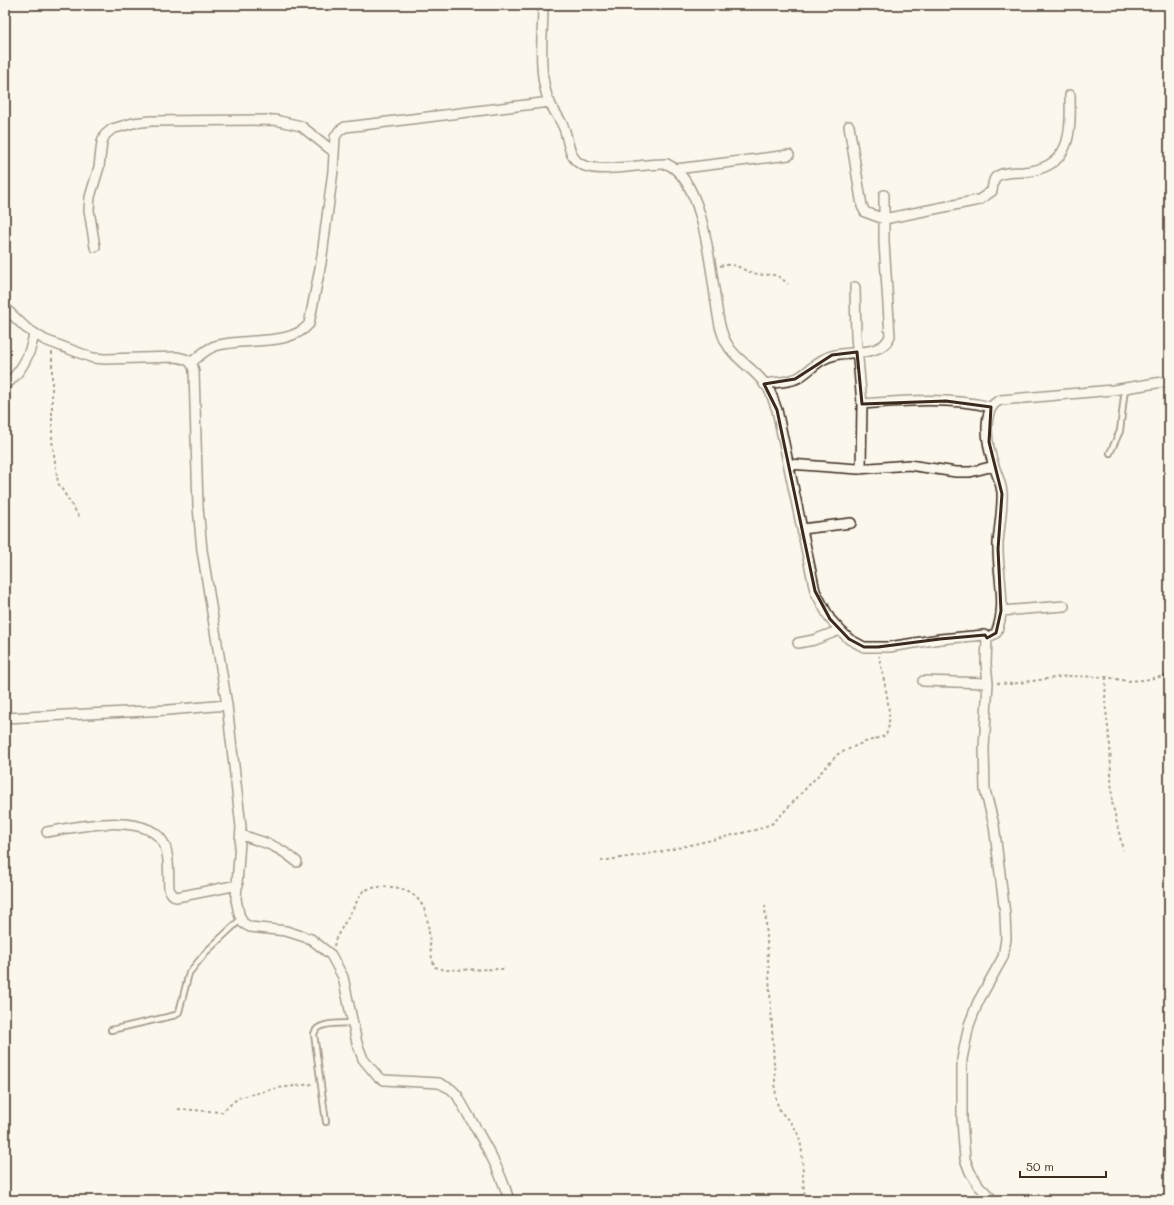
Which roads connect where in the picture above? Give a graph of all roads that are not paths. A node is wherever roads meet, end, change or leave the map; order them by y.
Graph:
1 (543, 5) edge
2 (1070, 95) dead end
3 (550, 102) junction
4 (849, 126) dead end
5 (334, 152) junction
6 (789, 155) dead end
7 (676, 169) junction
8 (884, 195) dead end
9 (884, 219) junction
10 (95, 247) dead end
11 (855, 287) dead end
12 (5, 308) edge
13 (34, 333) junction
14 (857, 352) junction
15 (192, 362) junction
16 (1169, 381) edge
17 (8, 383) dead end
18 (764, 384) junction
19 (1125, 388) junction
20 (862, 404) junction
21 (990, 407) junction
22 (1110, 453) dead end
23 (789, 464) junction
24 (994, 466) junction
25 (861, 469) junction
26 (851, 523) dead end
27 (802, 529) junction
28 (1064, 606) dead end
29 (1002, 610) junction
30 (840, 630) junction
31 (987, 638) junction
32 (798, 643) dead end
33 (923, 681) dead end
34 (988, 683) junction
35 (227, 705) junction
36 (5, 718) edge
37 (47, 832) dead end
38 (241, 835) junction
39 (297, 862) dead end
40 (238, 885) junction
41 (241, 919) junction
42 (352, 1023) junction
43 (111, 1030) dead end
44 (326, 1122) dead end
45 (509, 1200) edge
46 (993, 1200) edge

1 - 3 street
2 - 9 street
3 - 5 street
3 - 7 street
4 - 9 street
5 - 10 street
5 - 15 street
6 - 7 street
7 - 18 street
8 - 9 street
9 - 14 street
11 - 14 street
12 - 13 street
13 - 15 street
13 - 17 street
14 - 18 street
14 - 20 street
15 - 35 street
16 - 19 street
18 - 23 street
19 - 21 street
19 - 22 lane
20 - 21 street
20 - 25 street
21 - 24 street
23 - 25 street
23 - 27 street
24 - 25 street
24 - 29 street
26 - 27 street
27 - 30 street
28 - 29 street
29 - 31 street
30 - 31 street
30 - 32 street
31 - 34 street
33 - 34 street
34 - 46 street
35 - 36 street
35 - 38 street
37 - 40 street
38 - 39 street
38 - 40 street
40 - 41 street
41 - 42 street
41 - 43 lane
42 - 44 lane
42 - 45 street

